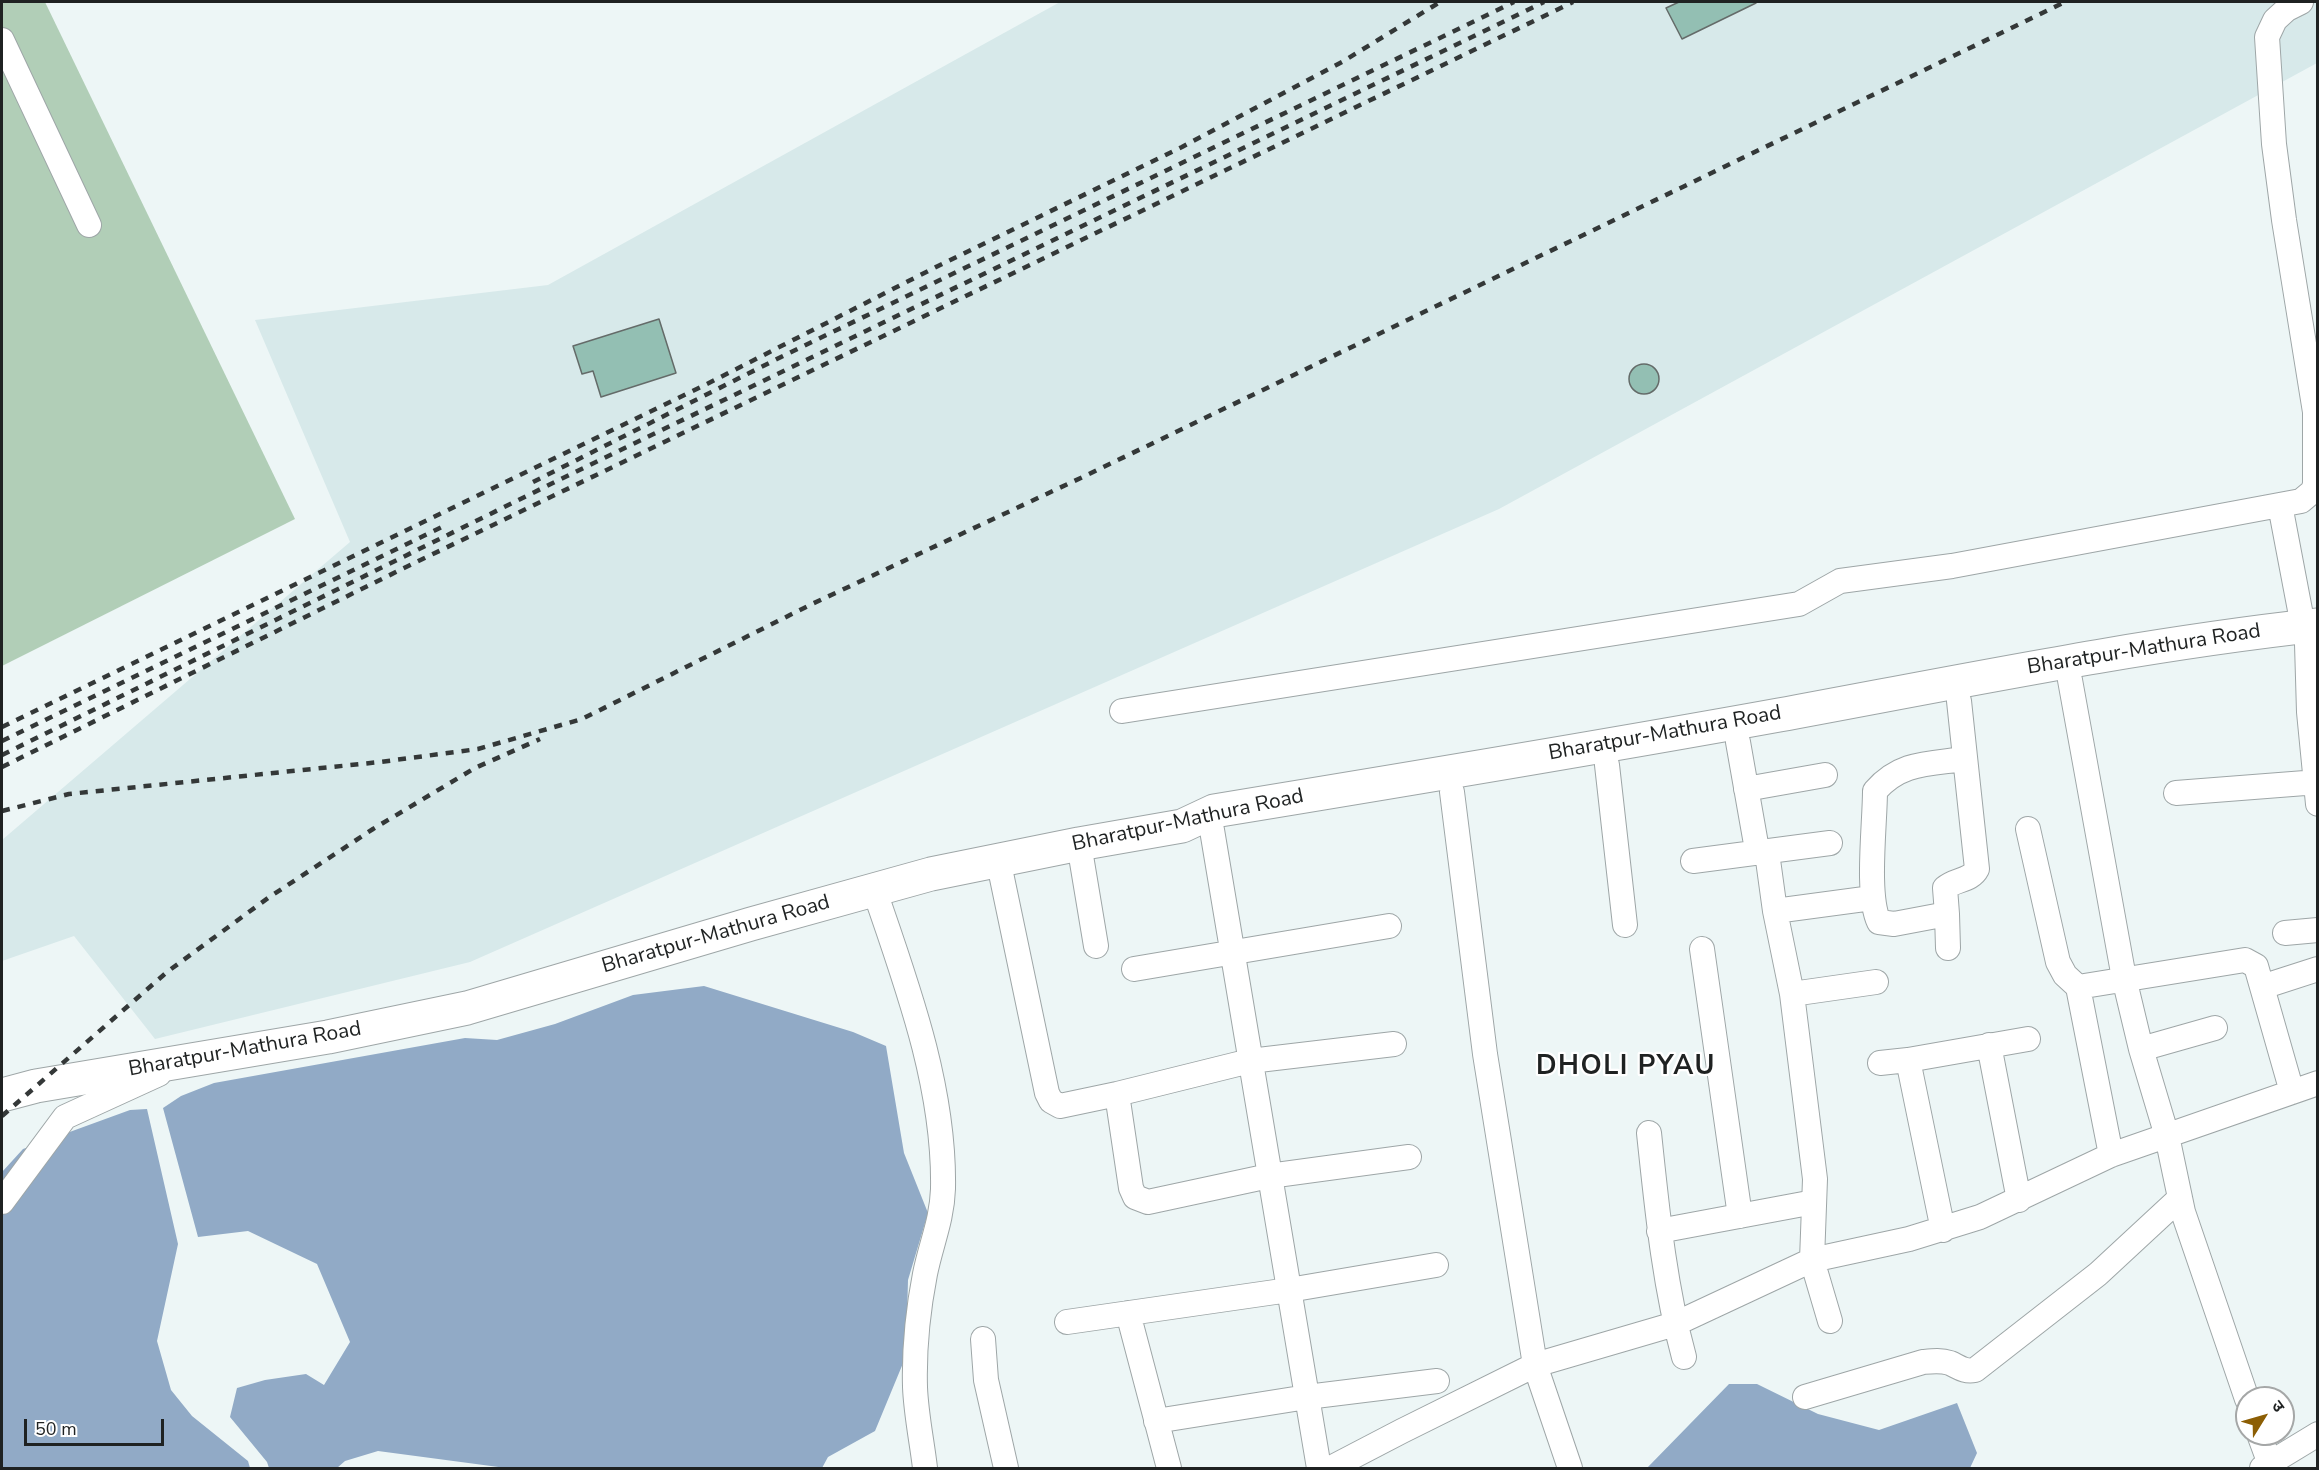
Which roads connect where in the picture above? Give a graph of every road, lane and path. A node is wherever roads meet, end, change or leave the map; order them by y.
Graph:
1 (2301, 2) edge
2 (2, 40) edge
3 (89, 225) dead end
4 (2316, 411) edge
5 (2280, 505) junction
6 (2311, 634) edge
7 (2225, 646) junction
8 (2070, 680) junction
9 (1907, 700) junction
10 (1959, 701) junction
11 (1122, 711) dead end
12 (2313, 712) edge
13 (1738, 742) junction
14 (1964, 759) junction
15 (1607, 765) junction
16 (1825, 776) dead end
17 (1746, 789) junction
18 (2317, 789) edge
19 (1452, 792) junction
20 (2176, 793) dead end
21 (1197, 828) junction
22 (2028, 829) dead end
23 (1079, 843) junction
24 (1830, 843) dead end
25 (1763, 853) junction
26 (998, 859) junction
27 (1693, 861) dead end
28 (874, 889) junction
29 (1872, 898) junction
30 (1775, 911) junction
31 (1947, 914) junction
32 (1625, 925) dead end
33 (1389, 926) dead end
34 (2318, 930) edge
35 (2285, 933) dead end
36 (1096, 946) dead end
37 (1948, 948) dead end
38 (1702, 949) dead end
39 (1231, 954) junction
40 (1134, 969) dead end
41 (2318, 969) edge
42 (2124, 978) junction
43 (1876, 982) dead end
44 (2078, 987) junction
45 (2262, 987) junction
46 (1792, 994) junction
47 (2215, 1028) dead end
48 (2028, 1039) dead end
49 (1394, 1044) dead end
50 (1989, 1046) junction
51 (2141, 1049) junction
52 (188, 1060) junction
53 (1908, 1060) junction
54 (1250, 1062) junction
55 (1880, 1063) dead end
56 (2318, 1083) edge
57 (2292, 1092) junction
58 (1117, 1094) junction
59 (2, 1095) edge
60 (1649, 1133) dead end
61 (2167, 1136) junction
62 (2110, 1155) junction
63 (1409, 1157) dead end
64 (1269, 1176) junction
65 (2180, 1198) junction
66 (2019, 1200) junction
67 (2, 1202) edge
68 (1814, 1202) junction
69 (1740, 1216) junction
70 (1943, 1230) junction
71 (1659, 1231) junction
72 (1812, 1260) junction
73 (1436, 1265) dead end
74 (1289, 1290) junction
75 (1128, 1314) junction
76 (1830, 1321) dead end
77 (1067, 1322) dead end
78 (1675, 1324) junction
79 (983, 1339) dead end
80 (1684, 1357) dead end
81 (1534, 1365) junction
82 (1437, 1381) dead end
83 (2242, 1386) edge
84 (1307, 1396) junction
85 (1805, 1397) dead end
86 (1156, 1420) junction
87 (2318, 1434) edge
88 (2262, 1446) edge
89 (2266, 1466) edge
90 (925, 1468) edge
91 (1006, 1468) edge
92 (1168, 1468) edge
93 (1319, 1468) edge
94 (1331, 1468) edge
95 (1570, 1468) edge

1 - 4 street
2 - 3 street
4 - 5 street
5 - 6 street
5 - 11 street
6 - 7 highway, Bharatpur-Mathura Road
6 - 12 street
7 - 8 highway, Bharatpur-Mathura Road
7 - 9 highway, Bharatpur-Mathura Road
8 - 10 highway, Bharatpur-Mathura Road
8 - 42 street
9 - 10 highway, Bharatpur-Mathura Road
9 - 13 highway, Bharatpur-Mathura Road
9 - 21 highway, Bharatpur-Mathura Road
10 - 14 street
12 - 18 street
13 - 15 highway, Bharatpur-Mathura Road
13 - 17 street
14 - 29 street
14 - 31 street
15 - 19 highway, Bharatpur-Mathura Road
15 - 32 street
16 - 17 street
17 - 25 street
18 - 20 street
19 - 21 highway, Bharatpur-Mathura Road
19 - 81 street
21 - 23 highway, Bharatpur-Mathura Road
21 - 39 street
22 - 44 street
23 - 26 highway, Bharatpur-Mathura Road
23 - 36 street
24 - 25 street
25 - 27 street
25 - 30 street
26 - 28 highway, Bharatpur-Mathura Road
26 - 58 street
28 - 52 highway, Bharatpur-Mathura Road
28 - 90 street
29 - 30 street
29 - 31 street
30 - 46 street
31 - 37 street
33 - 39 street
34 - 35 street
38 - 69 street
39 - 40 street
39 - 54 street
41 - 45 street
42 - 44 street
42 - 45 street
42 - 51 street
43 - 46 street
44 - 62 street
45 - 57 street
46 - 68 street
47 - 51 street
48 - 50 street
49 - 54 street
50 - 53 street
50 - 66 street
51 - 61 street
52 - 59 highway, Bharatpur-Mathura Road
52 - 67 street
53 - 55 street
53 - 70 street
54 - 58 street
54 - 64 street
56 - 57 street
57 - 61 street
58 - 64 street
60 - 71 street
61 - 62 street
61 - 65 street
62 - 66 street
63 - 64 street
64 - 74 street
65 - 83 street
65 - 85 street
66 - 70 street
68 - 69 street
68 - 72 street
69 - 71 street
70 - 72 street
71 - 78 street
72 - 76 street
72 - 78 street
73 - 74 street
74 - 75 street
74 - 84 street
75 - 77 street
75 - 86 street
78 - 80 street
78 - 81 street
79 - 91 street
81 - 94 street
81 - 95 street
82 - 84 street
84 - 86 street
84 - 93 street
86 - 92 street
87 - 89 street
88 - 89 street

